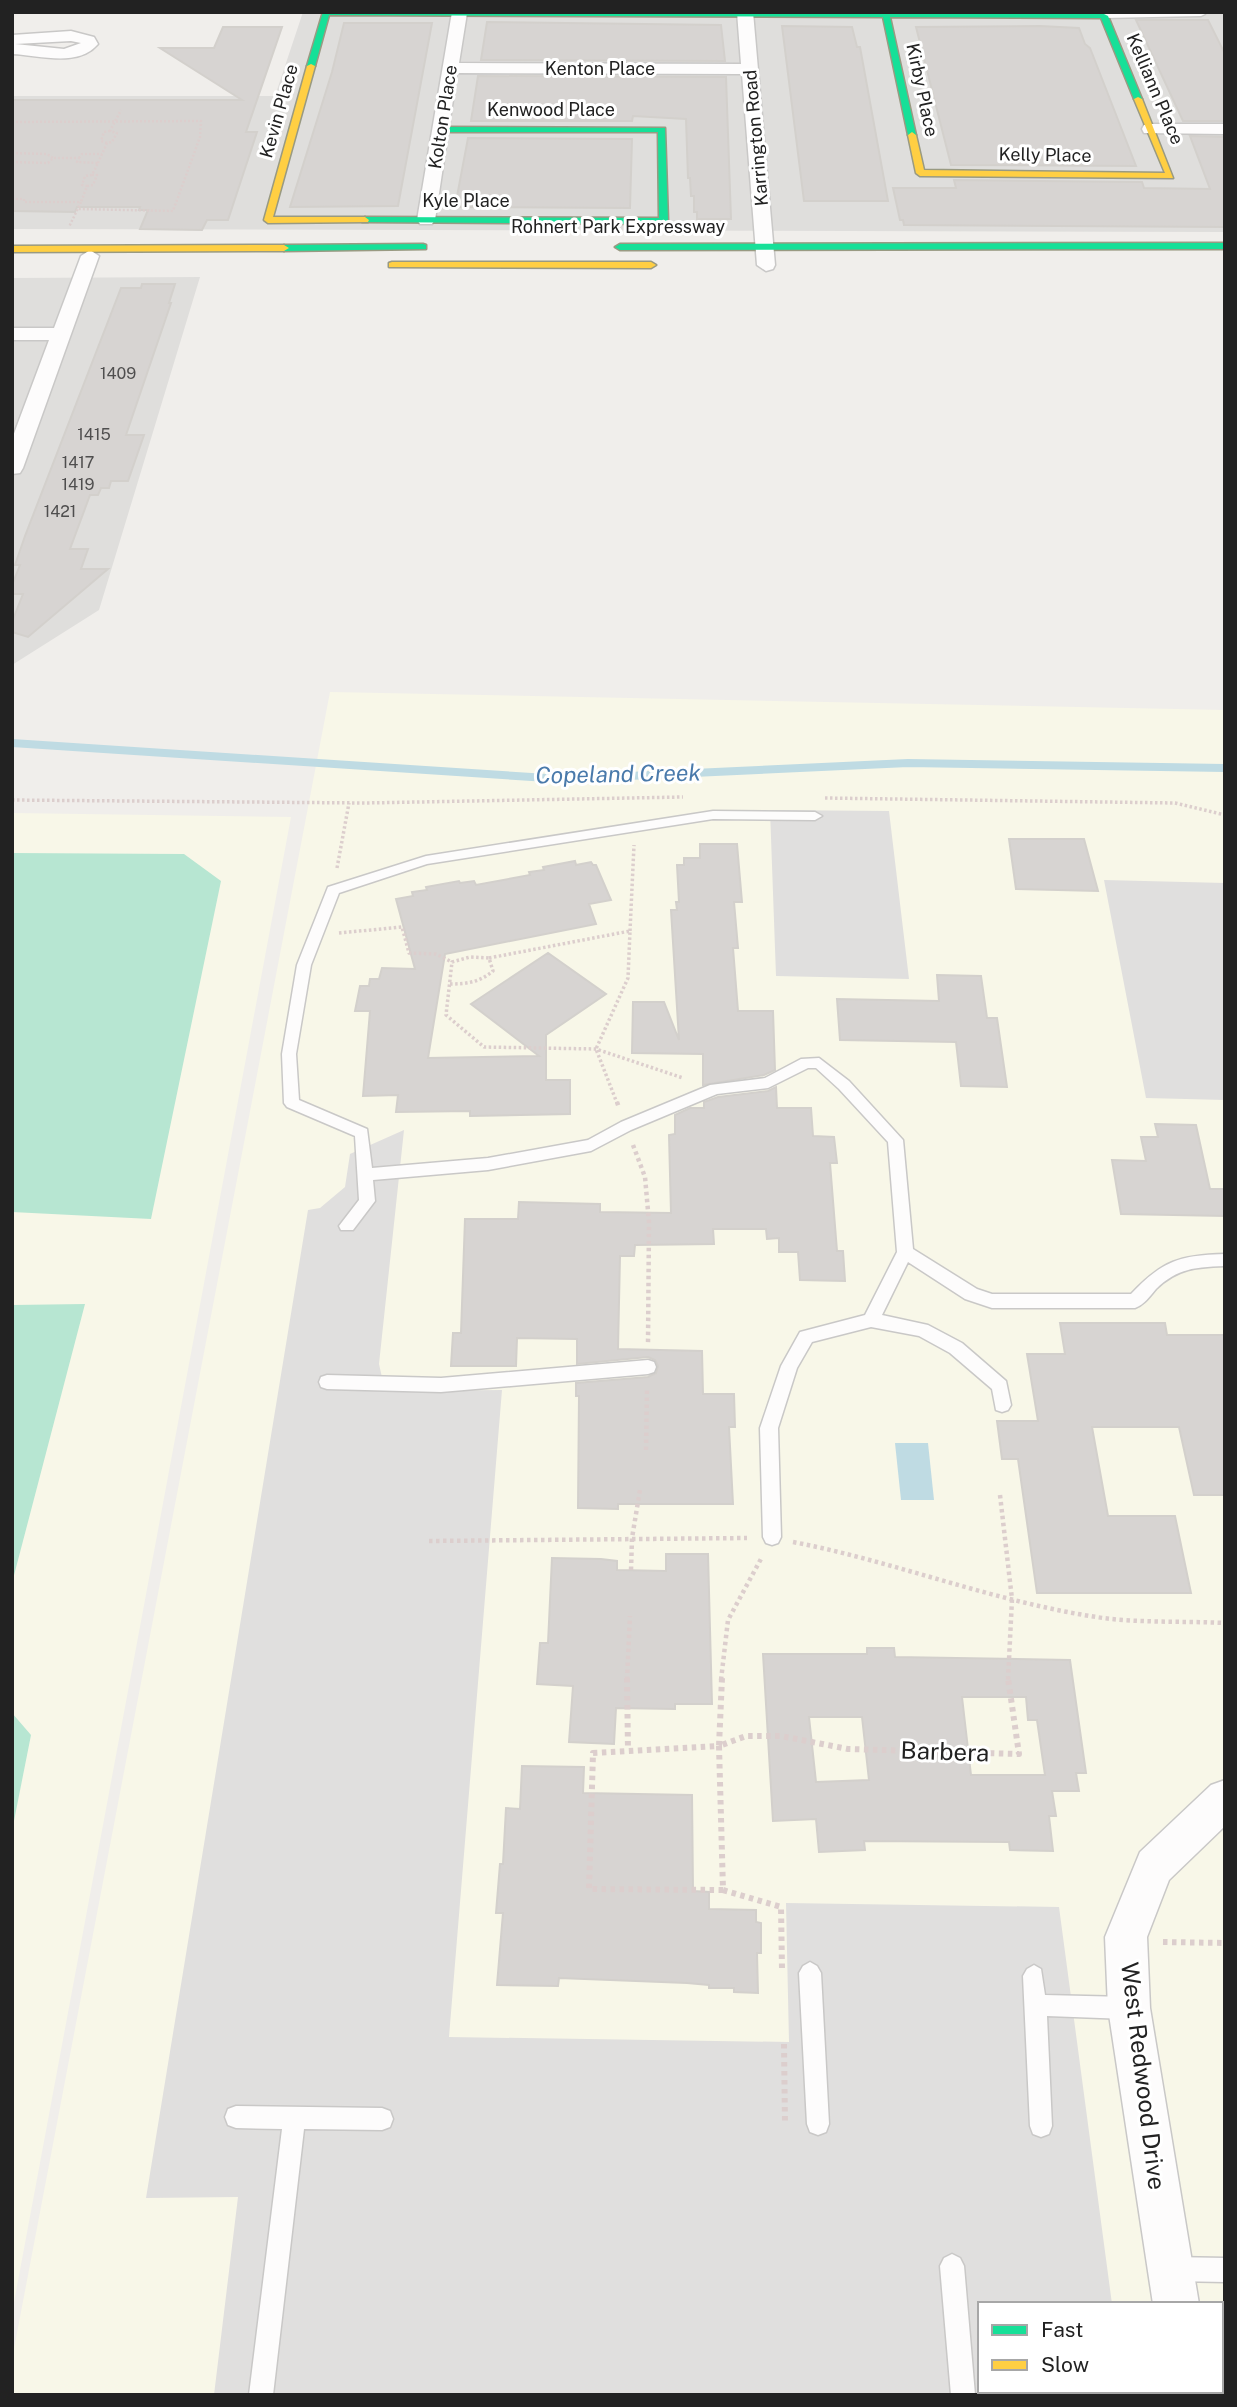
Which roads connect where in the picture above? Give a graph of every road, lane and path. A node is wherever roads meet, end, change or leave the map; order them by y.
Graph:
1 (326, 13) edge
2 (459, 13) edge
3 (588, 13) edge
4 (745, 13) edge
5 (1201, 14) edge
6 (886, 15) junction
7 (1104, 16) junction
8 (12, 40) edge
9 (12, 49) edge
10 (450, 68) junction
11 (750, 69) junction
12 (121, 110) dead end
13 (115, 120) junction
14 (12, 122) edge
15 (441, 129) junction
16 (1150, 129) junction
17 (1225, 129) edge
18 (110, 131) junction
19 (107, 143) junction
20 (12, 153) edge
21 (102, 154) junction
22 (79, 158) junction
23 (53, 159) junction
24 (12, 162) edge
25 (98, 163) junction
26 (920, 173) joint
27 (92, 175) junction
28 (1170, 176) joint
29 (87, 186) junction
30 (12, 199) edge
31 (81, 202) junction
32 (77, 209) junction
33 (75, 214) dead end
34 (268, 220) joint
35 (426, 220) junction
36 (664, 221) joint
37 (1225, 246) edge
38 (441, 247) dead end
39 (606, 247) dead end
40 (12, 249) edge
41 (766, 260) junction
42 (89, 261) junction
43 (12, 265) edge
44 (199, 265) dead end
45 (381, 265) dead end
46 (661, 265) dead end
47 (12, 334) edge
48 (62, 334) junction
49 (12, 468) edge
50 (688, 797) dead end
51 (813, 798) dead end
52 (12, 800) edge
53 (349, 803) junction
54 (815, 816) dead end
55 (1225, 816) edge
56 (631, 828) junction
57 (333, 890) junction
58 (630, 932) junction
59 (316, 934) junction
60 (489, 958) junction
61 (452, 962) junction
62 (450, 984) junction
63 (596, 1049) junction
64 (715, 1089) junction
65 (626, 1126) junction
66 (365, 1175) junction
67 (346, 1226) dead end
68 (905, 1252) junction
69 (1225, 1260) edge
70 (871, 1320) junction
71 (648, 1367) junction
72 (327, 1382) dead end
73 (1002, 1405) dead end
74 (646, 1450) dead end
75 (640, 1490) dead end
76 (1000, 1495) dead end
77 (772, 1537) junction
78 (632, 1538) junction
79 (429, 1541) dead end
80 (631, 1570) dead end
81 (1012, 1599) junction
82 (630, 1616) dead end
83 (1225, 1623) edge
84 (719, 1746) junction
85 (628, 1750) junction
86 (1225, 1799) edge
87 (723, 1890) junction
88 (810, 1973) dead end
89 (782, 1975) dead end
90 (1034, 1976) dead end
91 (1035, 2005) junction
92 (1129, 2008) junction
93 (783, 2029) dead end
94 (236, 2117) dead end
95 (294, 2117) junction
96 (382, 2119) dead end
97 (785, 2124) dead end
98 (818, 2124) dead end
99 (1041, 2126) dead end
100 (952, 2266) dead end
101 (1225, 2270) edge
102 (1173, 2286) edge
103 (261, 2395) edge
104 (963, 2395) edge

1 - 2 street
1 - 34 street, Kevin Place
2 - 3 street
2 - 10 street, Kolton Place
3 - 4 street
4 - 6 street
4 - 11 street, Karrington Road
5 - 7 lane
6 - 7 street
6 - 26 street, Kirby Place
7 - 16 street, Kelliann Place
8 - 9 street
10 - 11 street, Kenton Place
10 - 15 street, Kolton Place
11 - 41 street, Karrington Road
12 - 13 path
13 - 14 path
13 - 18 path
13 - 32 path
15 - 35 street, Kolton Place
15 - 36 street, Kenwood Place
16 - 17 street
16 - 28 street, Kelliann Place
18 - 19 path
18 - 19 path
19 - 21 path
20 - 23 path
21 - 22 path
21 - 25 path
22 - 23 path
22 - 25 path
23 - 24 path
25 - 27 path
26 - 28 street, Kelly Place
27 - 29 path
27 - 29 path
29 - 31 path
30 - 31 path
31 - 32 path
32 - 33 path
34 - 35 street, Kyle Place
35 - 36 street, Kyle Place
37 - 41 street, Rohnert Park Expressway
38 - 40 street
39 - 41 street, Rohnert Park Expressway
42 - 43 street
42 - 44 street
42 - 48 street
45 - 46 street, Rohnert Park Expressway
47 - 48 street
48 - 49 street
50 - 53 path
51 - 55 path
52 - 53 path
53 - 57 path
54 - 56 lane
56 - 57 lane
56 - 58 path
57 - 59 lane
58 - 60 path
58 - 63 path
59 - 61 path
59 - 66 lane
60 - 61 path
60 - 62 path
61 - 62 path
62 - 63 path
63 - 64 path
63 - 65 path
64 - 65 lane
64 - 68 lane
65 - 66 lane
65 - 71 path
66 - 67 lane
68 - 69 lane
68 - 70 lane
70 - 73 lane
70 - 77 lane
71 - 72 lane
71 - 74 path
75 - 78 path
76 - 81 path
77 - 78 path
77 - 81 path
77 - 84 path
78 - 79 path
78 - 80 path
81 - 83 path
81 - 84 path, Barbera
82 - 85 path
84 - 85 path
84 - 87 path
85 - 87 path
86 - 92 street, West Redwood Drive
87 - 89 path
88 - 98 lane
90 - 91 lane
91 - 92 lane
91 - 99 lane
92 - 102 street, West Redwood Drive
93 - 97 path
94 - 95 lane
95 - 96 lane
95 - 103 lane
100 - 104 lane
101 - 102 lane

